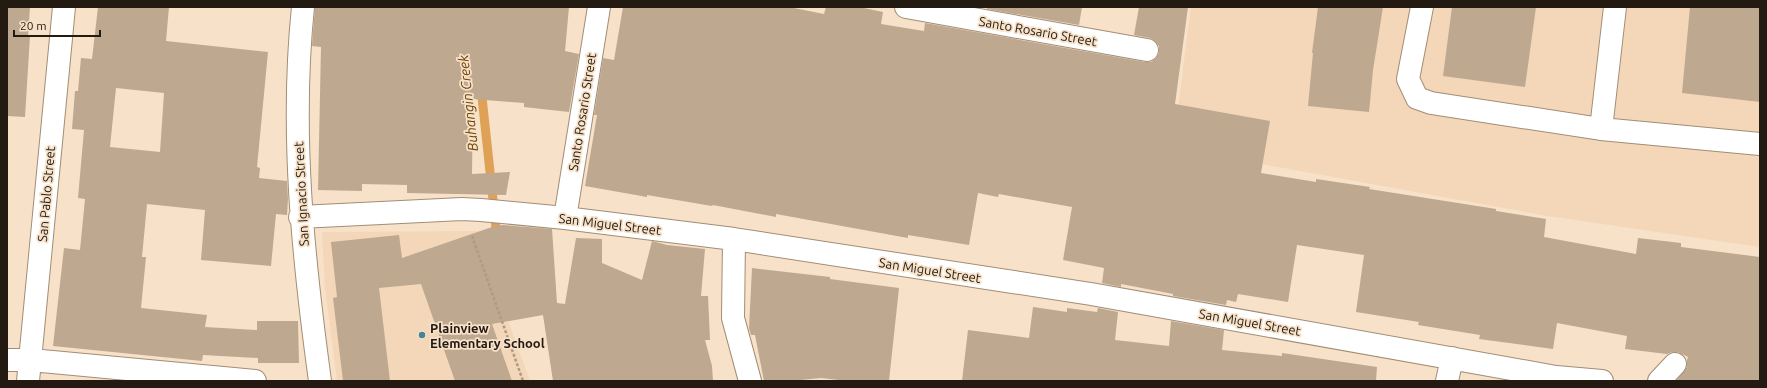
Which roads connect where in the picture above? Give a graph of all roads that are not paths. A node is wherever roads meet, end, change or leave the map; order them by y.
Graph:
1 (64, 7) edge
2 (303, 7) edge
3 (599, 7) edge
4 (906, 7) edge
5 (1422, 7) edge
6 (1615, 7) edge
7 (1147, 50) dead end
8 (1601, 129) junction
9 (1760, 144) edge
10 (300, 217) junction
11 (565, 218) junction
12 (734, 239) junction
13 (1452, 358) junction
14 (7, 360) edge
15 (1675, 364) dead end
16 (29, 370) edge
17 (1556, 379) edge
18 (255, 381) edge
19 (320, 381) edge
20 (750, 381) edge
21 (1446, 381) edge
22 (1602, 381) edge
23 (1659, 381) edge

1 - 16 street, San Pablo Street
2 - 10 street, San Ignacio Street
3 - 11 street, Santo Rosario Street
4 - 7 street, Santo Rosario Street
5 - 8 street
6 - 8 street
8 - 9 street
10 - 11 street, San Miguel Street
10 - 19 street, San Ignacio Street
11 - 12 street, San Miguel Street
12 - 13 street, San Miguel Street
12 - 20 street
13 - 17 street, San Miguel Street
13 - 21 street
14 - 16 street
15 - 23 street
16 - 18 street
17 - 22 street, San Miguel Street

